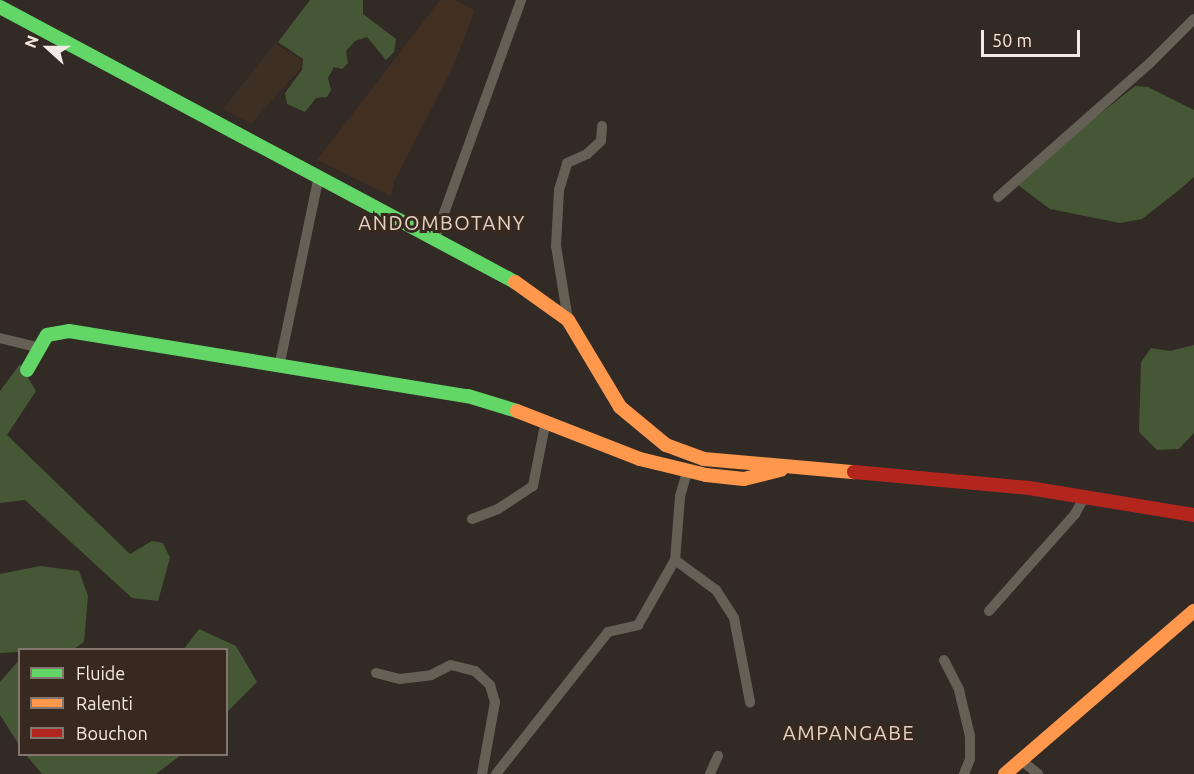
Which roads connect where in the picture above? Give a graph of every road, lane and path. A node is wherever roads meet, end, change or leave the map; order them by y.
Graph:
1 (521, 0) edge
2 (0, 7) edge
3 (1194, 19) edge
4 (602, 126) dead end
5 (319, 176) junction
6 (998, 197) dead end
7 (435, 238) junction
8 (568, 320) junction
9 (0, 338) edge
10 (37, 347) junction
11 (279, 367) junction
12 (27, 370) dead end
13 (546, 420) junction
14 (795, 466) junction
15 (687, 472) junction
16 (1085, 496) junction
17 (1194, 515) edge
18 (472, 519) dead end
19 (675, 560) junction
20 (989, 611) dead end
21 (1194, 611) edge
22 (944, 660) dead end
23 (376, 673) dead end
24 (750, 702) dead end
25 (718, 756) dead end
26 (1021, 760) junction
27 (482, 774) edge
28 (496, 774) edge
29 (710, 774) edge
30 (964, 774) edge
31 (1005, 774) edge
32 (1038, 774) edge

1 - 7 street
2 - 5 main road
3 - 6 street
4 - 8 street
5 - 7 main road
5 - 11 street
7 - 8 main road
8 - 14 main road
9 - 10 street
10 - 11 main road
10 - 12 main road
11 - 13 main road
13 - 15 main road
13 - 18 street
14 - 15 main road
14 - 16 main road
15 - 19 street
16 - 17 main road
16 - 20 street
19 - 24 street
19 - 28 street
21 - 26 main road
22 - 30 street
23 - 27 street
25 - 29 street
26 - 31 main road
26 - 32 street

